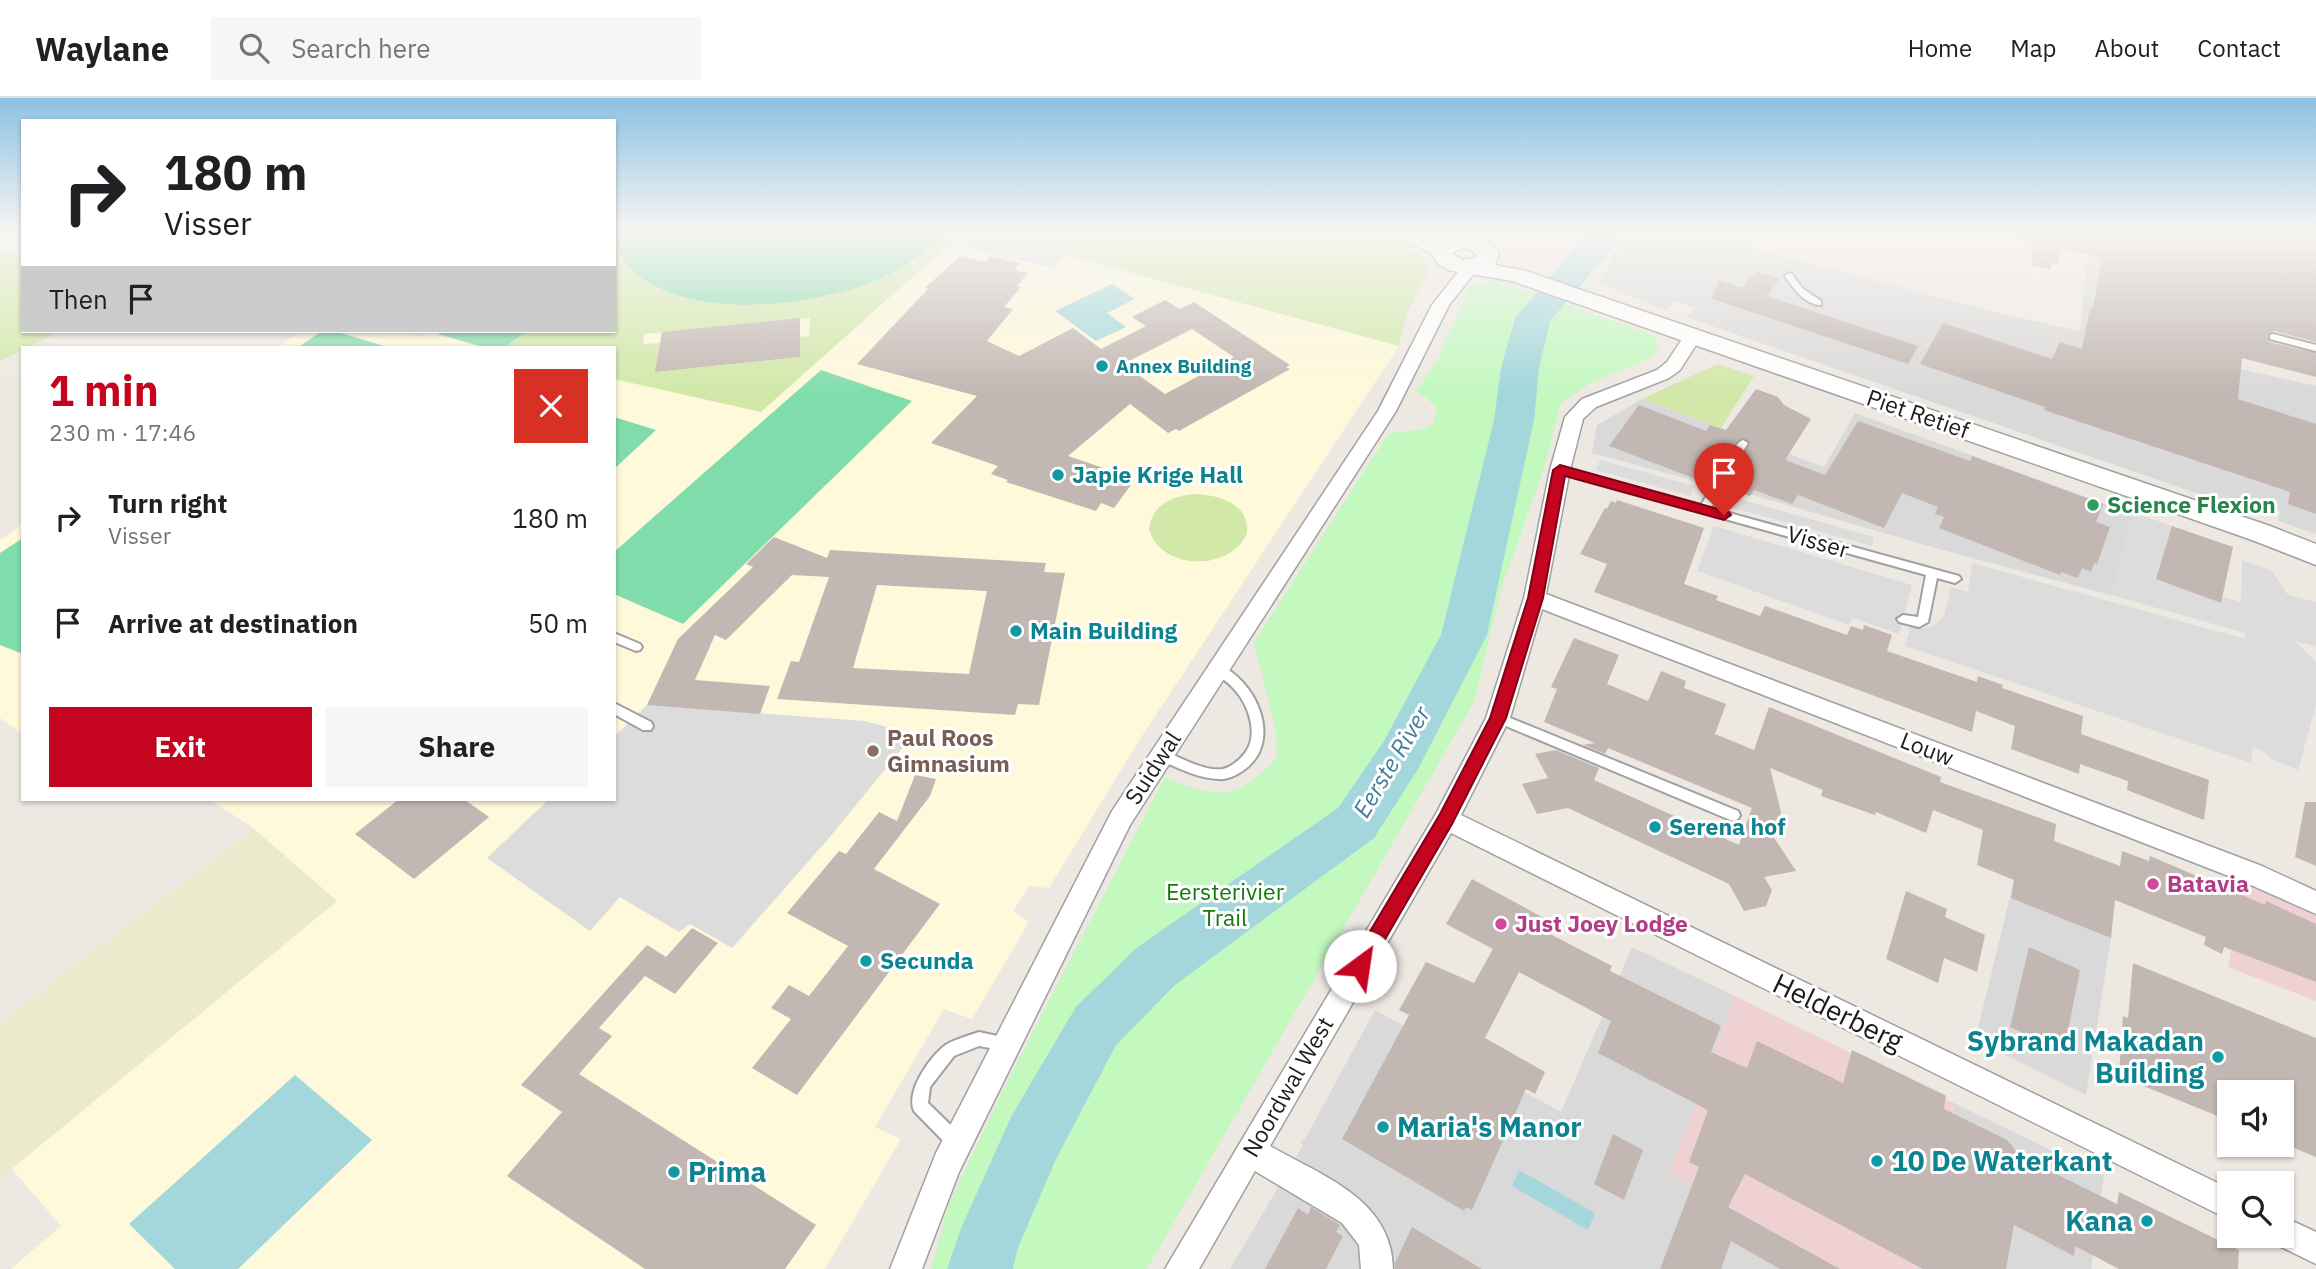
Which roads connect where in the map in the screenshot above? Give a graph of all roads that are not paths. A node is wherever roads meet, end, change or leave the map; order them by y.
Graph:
1 (1458, 285) edge
2 (1542, 285) edge
3 (1795, 285) edge
4 (1818, 303) dead end
5 (1692, 337) junction
6 (2273, 337) dead end
7 (2316, 348) edge
8 (1743, 443) dead end
9 (1560, 470) junction
10 (1703, 510) junction
11 (2316, 555) edge
12 (1932, 573) junction
13 (1955, 579) dead end
14 (1535, 598) junction
15 (1903, 619) dead end
16 (616, 638) edge
17 (636, 647) dead end
18 (1217, 669) junction
19 (616, 709) edge
20 (1498, 718) junction
21 (647, 726) dead end
22 (1161, 755) junction
23 (1733, 815) dead end
24 (1446, 819) junction
25 (2316, 903) edge
26 (1006, 1044) junction
27 (957, 1143) junction
28 (1251, 1151) junction
29 (2217, 1199) edge
30 (2294, 1237) edge
31 (2316, 1248) edge
32 (906, 1269) edge
33 (1181, 1269) edge
34 (1377, 1269) edge

1 - 18 street, Suidwal
2 - 5 street, Piet Retief
3 - 4 lane
5 - 9 street, Noordwal West
5 - 11 street, Piet Retief
6 - 7 lane
8 - 10 lane
9 - 10 lane, Visser
9 - 14 street, Noordwal West
10 - 12 lane, Visser
12 - 13 lane, Visser
12 - 15 lane
14 - 20 street, Noordwal West
14 - 25 street, Louw
16 - 17 lane
18 - 22 street, Suidwal
18 - 22 lane
19 - 21 lane
20 - 23 lane
20 - 24 street, Noordwal West
22 - 26 street, Suidwal
24 - 28 street, Noordwal West
24 - 29 street, Helderberg
26 - 27 street, Suidwal
26 - 27 lane
27 - 32 street, Suidwal
28 - 33 street, Noordwal West
28 - 34 street
30 - 31 street

